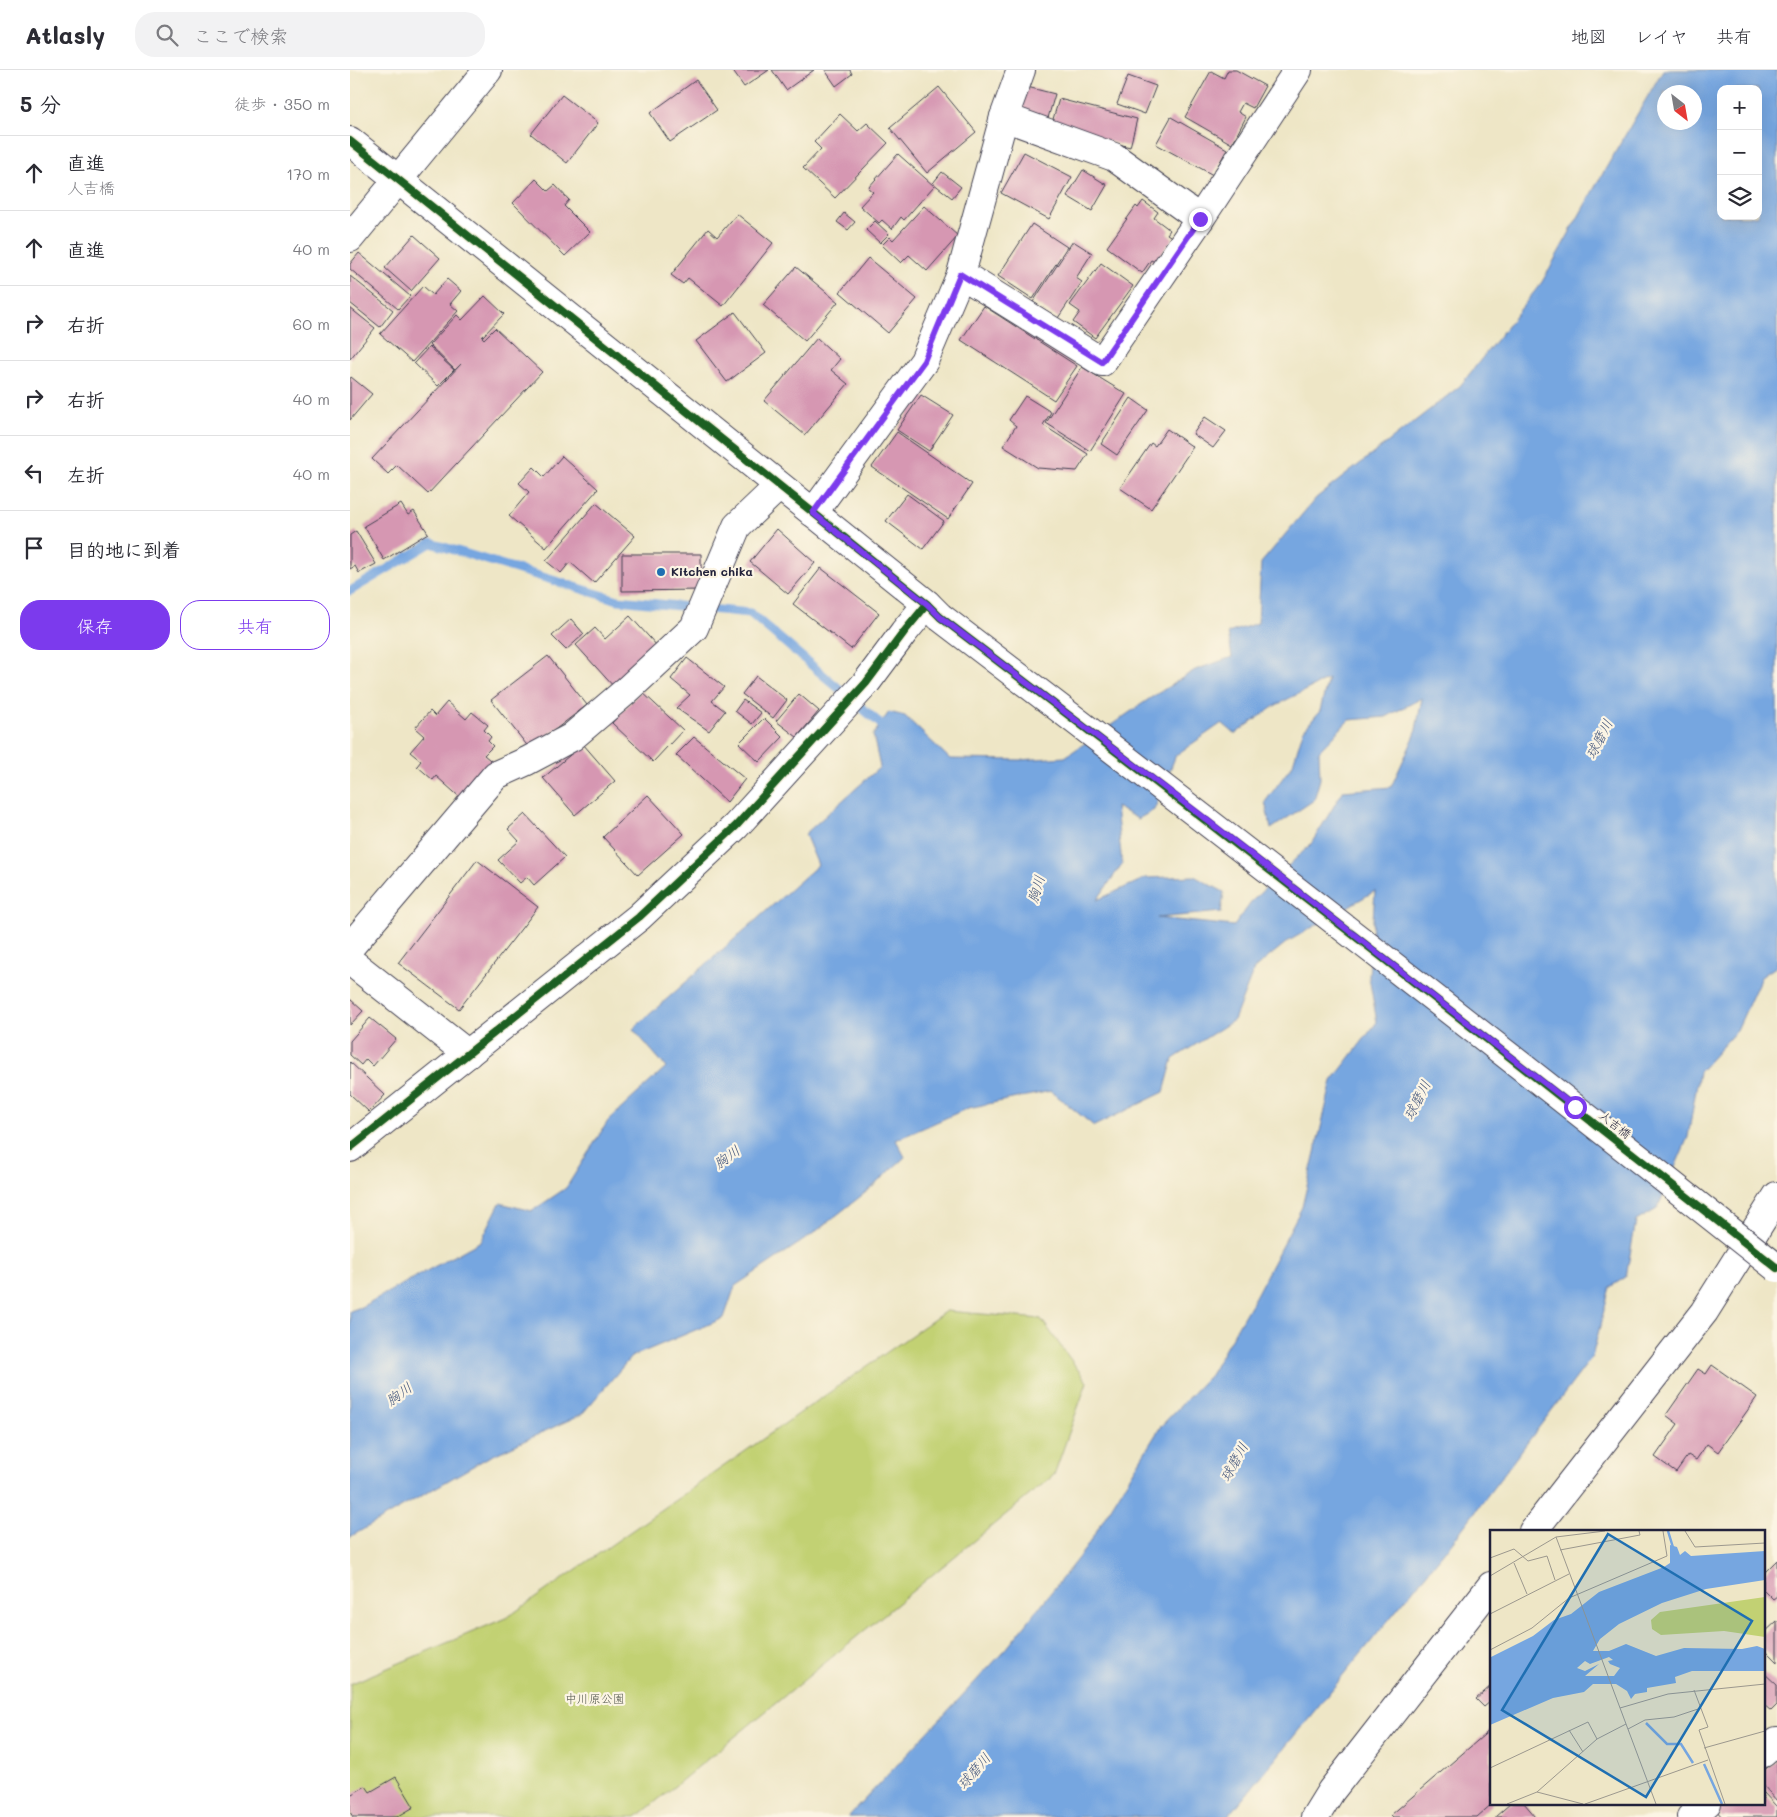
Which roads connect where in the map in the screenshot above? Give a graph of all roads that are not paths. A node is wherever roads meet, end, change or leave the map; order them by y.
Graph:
1 (488, 70) edge
2 (1021, 70) edge
3 (1298, 70) edge
4 (1004, 117) junction
5 (350, 141) edge
6 (397, 179) junction
7 (1200, 219) junction
8 (350, 238) edge
9 (960, 274) junction
10 (779, 486) junction
11 (813, 513) junction
12 (934, 610) junction
13 (350, 947) edge
14 (350, 961) edge
15 (468, 1054) junction
16 (350, 1148) edge
17 (1777, 1196) edge
18 (1777, 1268) edge
19 (1534, 1530) edge
20 (1490, 1587) edge
21 (1777, 1741) edge
22 (1764, 1752) edge
23 (1706, 1804) edge
24 (1315, 1817) edge
25 (1692, 1817) edge

1 - 6 street
2 - 4 street
3 - 7 street
4 - 7 street
4 - 9 street
5 - 6 street, 人吉橋
6 - 8 street
6 - 10 street, 人吉橋
7 - 9 street
9 - 11 street
10 - 11 street, 人吉橋
10 - 13 street
11 - 12 street, 人吉橋
12 - 15 street
12 - 18 street, 人吉橋, bridge
14 - 15 street
15 - 16 street
17 - 19 street
20 - 24 street
21 - 22 street
23 - 25 street

